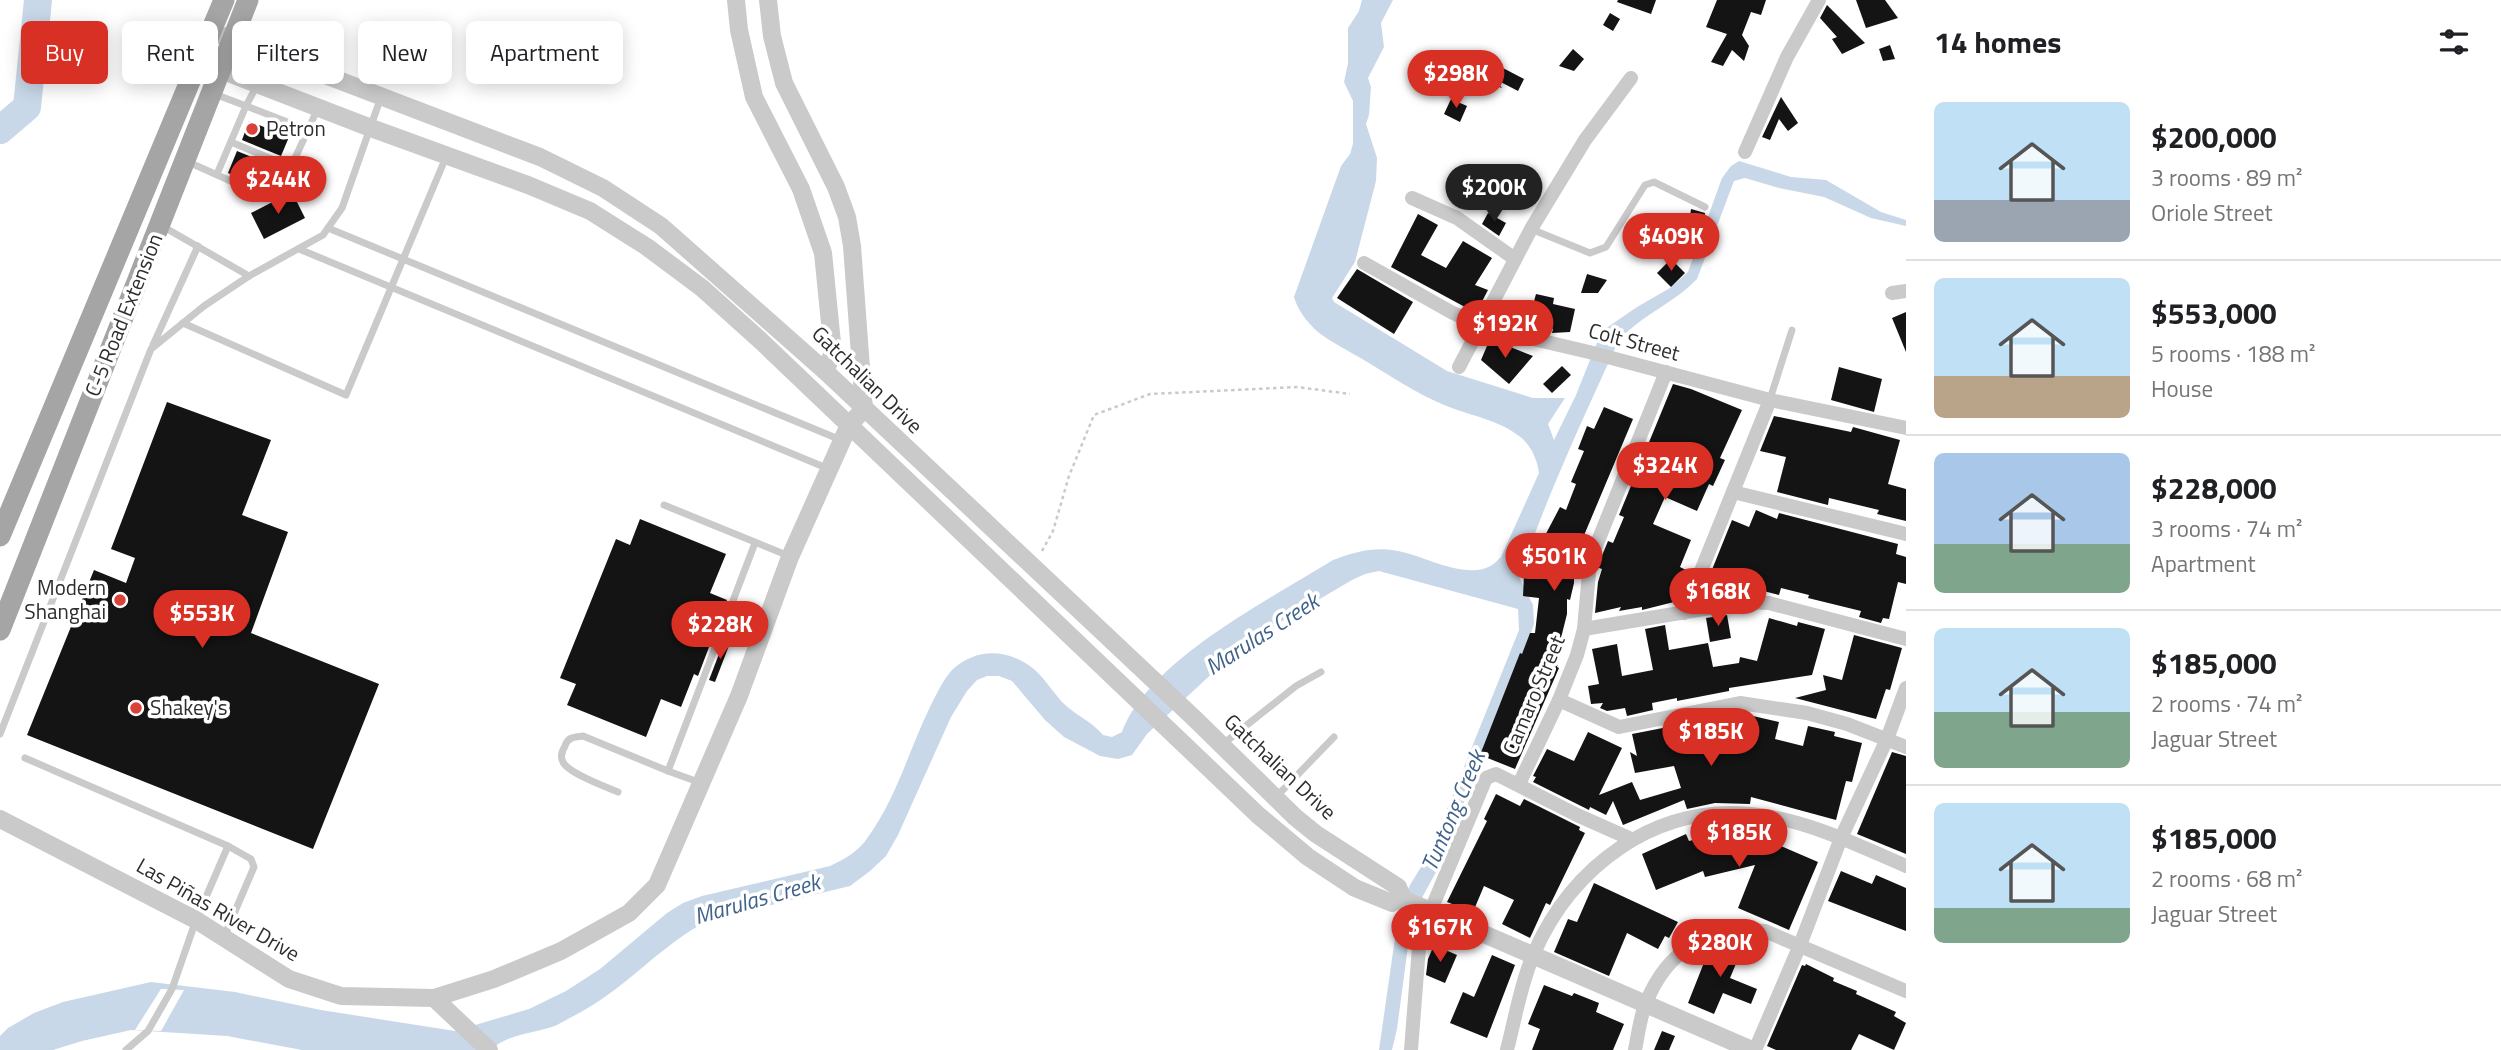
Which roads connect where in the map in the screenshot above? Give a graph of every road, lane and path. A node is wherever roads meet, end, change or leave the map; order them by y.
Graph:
1 (224, 0) edge
2 (248, 0) edge
3 (736, 0) edge
4 (768, 0) edge
5 (1819, 0) edge
6 (215, 21) edge
7 (240, 21) edge
8 (218, 34) edge
9 (232, 40) joint
10 (220, 71) junction
11 (1631, 78) dead end
12 (344, 82) edge
13 (188, 84) edge
14 (257, 85) junction
15 (212, 93) junction
16 (381, 96) junction
17 (246, 106) junction
18 (318, 107) junction
19 (371, 128) junction
20 (308, 130) junction
21 (230, 142) junction
22 (514, 147) junction
23 (1745, 152) dead end
24 (447, 155) junction
25 (185, 160) junction
26 (291, 167) junction
27 (217, 174) junction
28 (505, 176) junction
29 (1412, 198) dead end
30 (1705, 207) dead end
31 (160, 225) junction
32 (328, 228) junction
33 (1531, 229) junction
34 (198, 247) junction
35 (299, 249) junction
36 (403, 259) junction
37 (1515, 259) junction
38 (1364, 263) dead end
39 (249, 276) junction
40 (391, 287) junction
41 (183, 323) junction
42 (1482, 327) junction
43 (1791, 330) dead end
44 (151, 349) junction
45 (1459, 367) dead end
46 (825, 371) junction
47 (1666, 372) junction
48 (1350, 394) dead end
49 (1770, 400) junction
50 (864, 409) junction
51 (1906, 428) edge
52 (845, 433) junction
53 (829, 469) junction
54 (1733, 492) junction
55 (664, 505) dead end
56 (1906, 534) edge
57 (0, 536) edge
58 (755, 543) junction
59 (790, 556) junction
60 (1032, 568) junction
61 (1684, 613) junction
62 (1584, 629) junction
63 (0, 630) edge
64 (1906, 639) edge
65 (1321, 673) dead end
66 (1906, 688) edge
67 (1559, 700) junction
68 (0, 734) edge
69 (1334, 737) dead end
70 (1884, 737) junction
71 (1221, 746) junction
72 (1906, 747) edge
73 (25, 758) dead end
74 (668, 771) junction
75 (701, 783) junction
76 (1519, 784) junction
77 (618, 792) dead end
78 (1275, 798) junction
79 (0, 819) edge
80 (1841, 838) junction
81 (1631, 839) junction
82 (228, 846) junction
83 (1906, 866) edge
84 (1368, 869) junction
85 (1355, 888) junction
86 (1402, 899) junction
87 (1426, 909) junction
88 (196, 920) junction
89 (224, 938) junction
90 (1800, 946) junction
91 (1532, 956) junction
92 (1906, 991) edge
93 (434, 998) junction
94 (1646, 1004) junction
95 (126, 1050) edge
96 (489, 1050) edge
97 (1411, 1050) edge
98 (1507, 1050) edge
99 (1635, 1050) edge
100 (1753, 1050) edge

1 - 6 main road, C-5 Road Extension
2 - 7 main road, C-5 Road Extension
3 - 46 street
4 - 50 street
5 - 23 street
8 - 9 street, Gatchalian Drive
9 - 10 main road, C-5 Road Extension
10 - 14 street, Gatchalian Drive
10 - 15 main road, C-5 Road Extension
11 - 33 street
12 - 16 street, Gatchalian Drive
13 - 57 main road, C-5 Road Extension
14 - 17 lane
14 - 18 street, Gatchalian Drive
15 - 17 lane
15 - 25 main road, C-5 Road Extension
16 - 19 lane
16 - 22 street, Gatchalian Drive
17 - 20 lane
17 - 21 lane
18 - 19 street, Gatchalian Drive
18 - 20 lane
19 - 24 street, Gatchalian Drive
19 - 32 lane
20 - 26 lane
21 - 26 lane
21 - 27 lane
22 - 28 street
22 - 46 street, Gatchalian Drive
24 - 28 street, Gatchalian Drive
24 - 36 lane
25 - 27 lane
25 - 31 main road, C-5 Road Extension
26 - 27 lane
28 - 52 street, Gatchalian Drive
29 - 37 street
30 - 33 lane
31 - 34 lane
31 - 63 main road, C-5 Road Extension
32 - 35 lane
32 - 36 lane
33 - 37 street
34 - 39 lane
34 - 44 lane
35 - 39 lane
35 - 40 lane
36 - 40 lane
36 - 52 lane
37 - 42 street
38 - 42 street, Colt Street
39 - 41 lane
40 - 41 lane
40 - 53 lane
41 - 44 lane
42 - 45 street
42 - 47 street, Colt Street
43 - 49 lane
44 - 68 lane
46 - 50 street, Gatchalian Drive
47 - 49 street, Colt Street
47 - 62 street, Camaro Street
48 - 60 path
49 - 51 street, Colt Street
49 - 54 street
50 - 52 street
50 - 60 street, Gatchalian Drive
52 - 53 street, Las Piñas River Drive
52 - 85 street, Gatchalian Drive
53 - 59 street, Las Piñas River Drive
54 - 56 street
54 - 61 street
55 - 58 lane
58 - 59 lane
58 - 74 lane
59 - 75 street, Las Piñas River Drive
60 - 71 street, Gatchalian Drive
61 - 62 street
61 - 64 street
62 - 67 street, Camaro Street
65 - 71 lane
66 - 70 street
67 - 70 street
67 - 76 street, Camaro Street
69 - 78 lane
70 - 72 street
70 - 80 street
71 - 78 street, Gatchalian Drive
73 - 82 lane
74 - 75 lane
74 - 77 lane
75 - 93 street, Las Piñas River Drive
76 - 81 street
76 - 87 street, Camaro Street
78 - 84 street, Gatchalian Drive
79 - 88 street, Las Piñas River Drive
80 - 81 street
80 - 83 street
80 - 90 street
81 - 91 street
82 - 88 lane
82 - 89 lane
84 - 85 street
84 - 86 street, Gatchalian Drive
85 - 86 street, Gatchalian Drive
86 - 87 street, Gatchalian Drive
87 - 91 street, Gatchalian Drive
87 - 97 street, Camaro Street
88 - 89 street, Las Piñas River Drive
88 - 95 lane
89 - 93 street, Las Piñas River Drive
90 - 92 street
90 - 94 street
90 - 100 street
91 - 94 street, Gatchalian Drive
91 - 98 street
93 - 96 street
94 - 99 street
94 - 100 street, Gatchalian Drive

